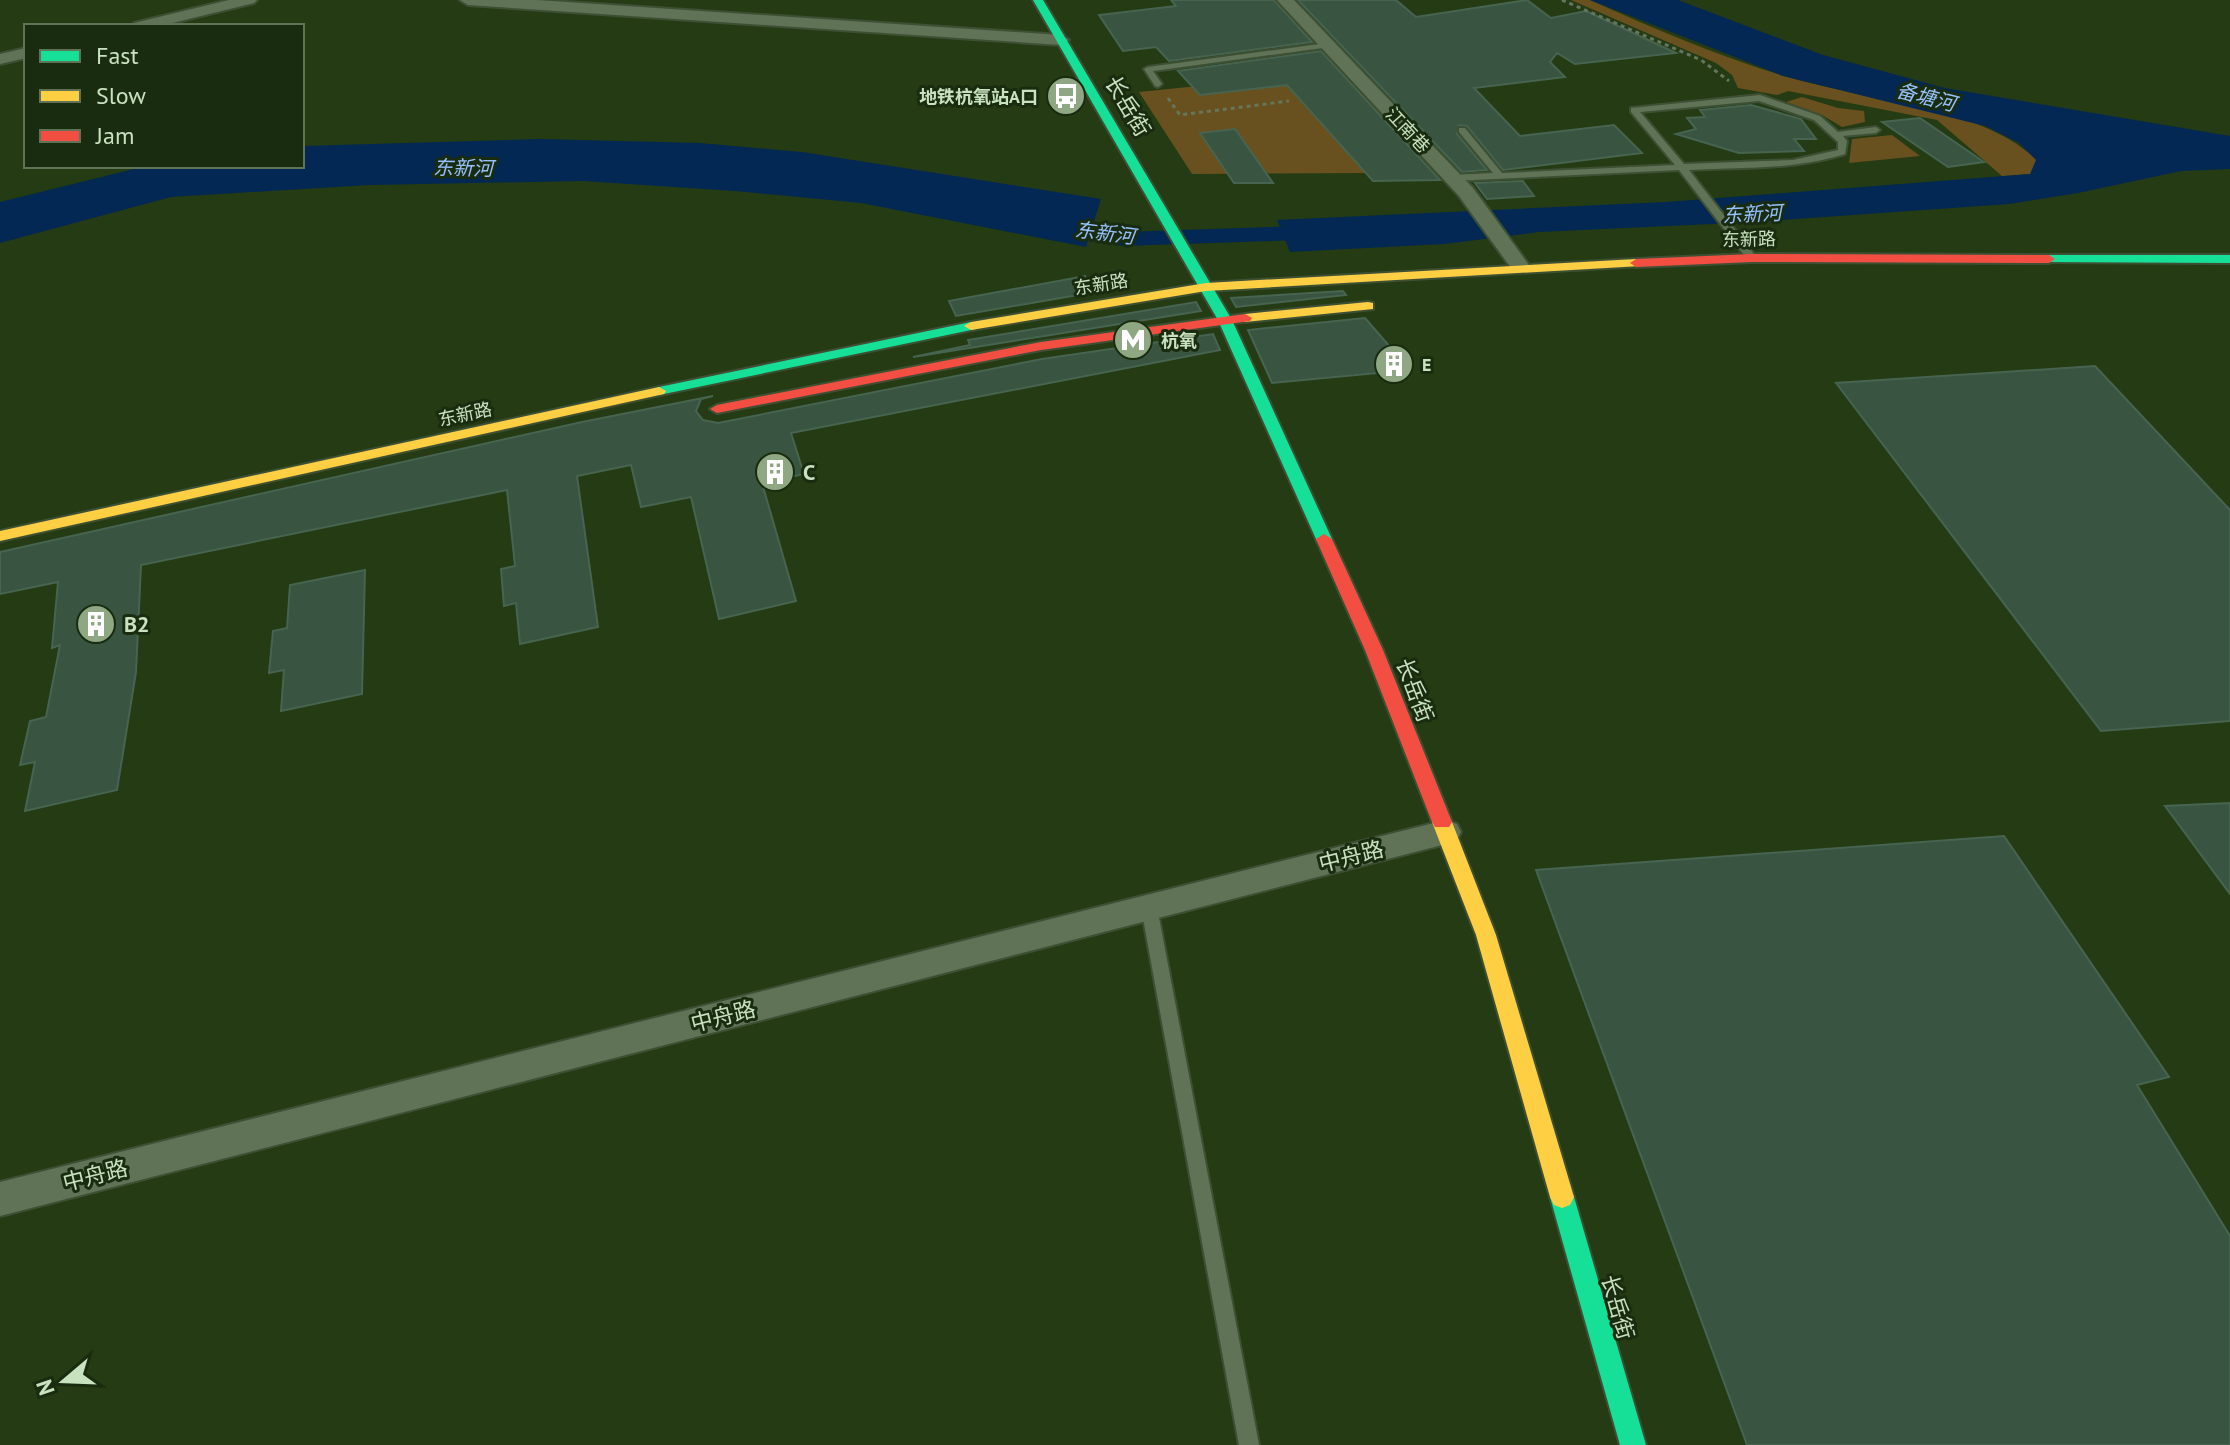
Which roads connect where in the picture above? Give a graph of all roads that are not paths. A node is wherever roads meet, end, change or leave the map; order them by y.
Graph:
1 (249, 0) edge
2 (468, 0) edge
3 (1038, 0) edge
4 (1285, 0) edge
5 (148, 24) edge
6 (1061, 40) junction
7 (1327, 45) junction
8 (24, 53) edge
9 (0, 59) edge
10 (1158, 84) road end
11 (1462, 130) dead end
12 (1876, 130) dead end
13 (1839, 134) junction
14 (1681, 167) junction
15 (1500, 176) junction
16 (1460, 185) junction
17 (1752, 258) junction
18 (2230, 259) edge
19 (1521, 268) junction
20 (1206, 287) junction
21 (1380, 305) dead end
22 (1225, 320) junction
23 (705, 412) dead end
24 (0, 536) edge
25 (1446, 832) junction
26 (1149, 907) junction
27 (0, 1199) edge
28 (1249, 1445) edge
29 (1633, 1445) edge

1 - 5 street
2 - 6 street
3 - 6 main road, 长岳街
4 - 7 street, 江南巷
6 - 20 main road, 长岳街
7 - 10 lane
7 - 16 street, 江南巷
8 - 9 street
11 - 15 lane
12 - 13 lane
13 - 14 lane
13 - 14 lane
14 - 15 lane
14 - 17 lane
15 - 16 lane
16 - 19 street, 江南巷
17 - 18 main road, 东新路
17 - 19 main road, 东新路
19 - 20 main road, 东新路
20 - 22 main road, 长岳街
20 - 24 main road, 东新路
21 - 22 main road
22 - 23 main road
22 - 25 main road, 长岳街
25 - 26 street, 中舟路
25 - 29 main road, 长岳街
26 - 27 street, 中舟路
26 - 28 lane

